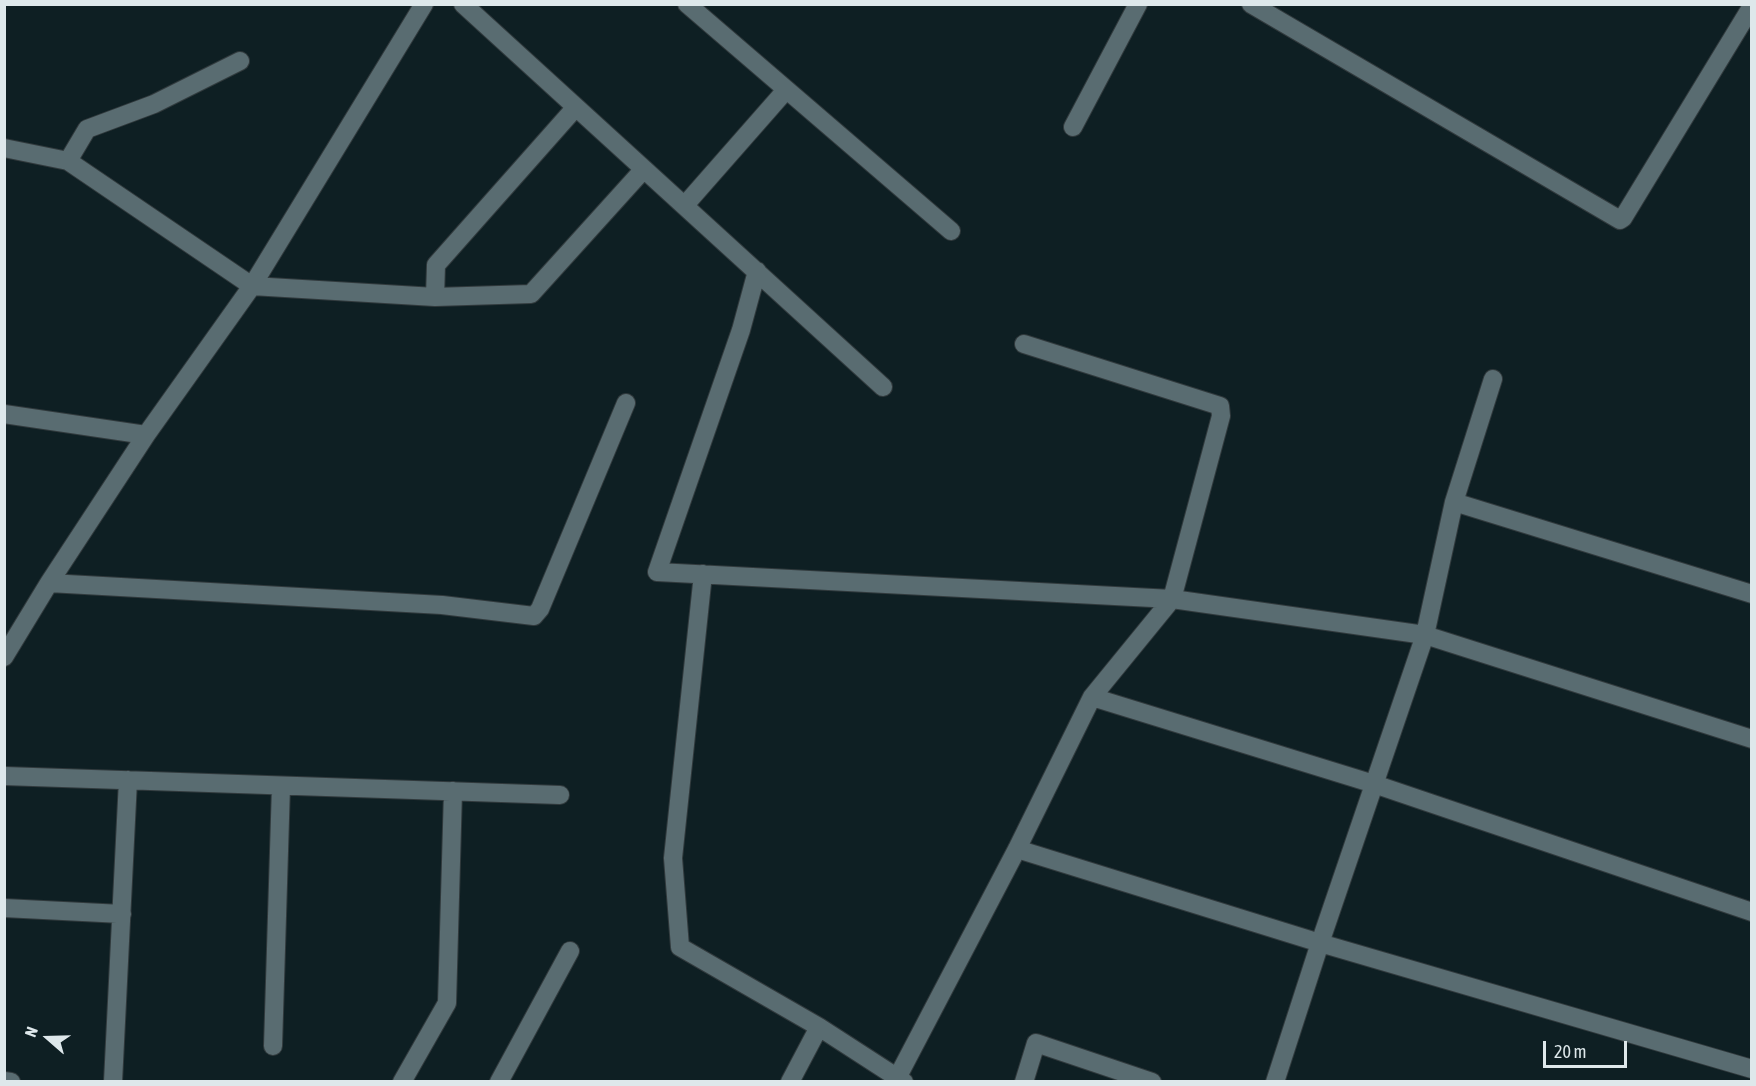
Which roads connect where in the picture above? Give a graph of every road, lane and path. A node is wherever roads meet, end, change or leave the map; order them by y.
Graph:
1 (424, 4) edge
2 (463, 4) edge
3 (687, 4) edge
4 (1138, 4) edge
5 (1251, 4) edge
6 (1752, 6) edge
7 (240, 61) dead end
8 (786, 90) junction
9 (576, 107) junction
10 (1073, 127) dead end
11 (4, 148) edge
12 (68, 161) junction
13 (644, 169) junction
14 (685, 206) junction
15 (951, 231) dead end
16 (757, 271) junction
17 (252, 286) junction
18 (435, 297) junction
19 (1024, 344) dead end
20 (1493, 379) dead end
21 (884, 387) dead end
22 (626, 403) dead end
23 (4, 414) edge
24 (146, 435) junction
25 (1454, 502) junction
26 (703, 574) junction
27 (49, 583) junction
28 (1752, 594) edge
29 (1172, 599) junction
30 (1425, 634) junction
31 (4, 657) edge
32 (1092, 697) junction
33 (1752, 739) edge
34 (4, 776) edge
35 (128, 780) junction
36 (1374, 784) junction
37 (281, 786) junction
38 (453, 791) junction
39 (560, 795) dead end
40 (1017, 849) junction
41 (4, 908) edge
42 (1752, 912) edge
43 (122, 914) junction
44 (1320, 943) junction
45 (570, 951) dead end
46 (819, 1027) junction
47 (273, 1046) dead end
48 (1752, 1069) edge
49 (4, 1080) edge
50 (898, 1080) edge
51 (11, 1082) edge
52 (114, 1082) edge
53 (402, 1082) edge
54 (499, 1082) edge
55 (790, 1082) edge
56 (1024, 1082) edge
57 (1152, 1082) edge
58 (1275, 1082) edge

1 - 17 street
2 - 9 street
3 - 8 street
4 - 10 street
5 - 6 street
7 - 12 street
8 - 14 street
8 - 15 street
9 - 13 street
9 - 18 street
11 - 12 street
12 - 17 street
13 - 14 street
13 - 18 street
14 - 16 street
16 - 21 street
16 - 26 street
17 - 18 street
17 - 24 street
19 - 29 street
20 - 25 street
22 - 27 street
23 - 24 street
24 - 27 street
25 - 28 street
25 - 30 street
26 - 29 street
26 - 46 street
27 - 31 street
29 - 30 street
29 - 32 street
30 - 33 street
30 - 36 street
32 - 36 street
32 - 40 street
34 - 35 street
35 - 37 street
35 - 43 street
36 - 42 street
36 - 44 street
37 - 38 street
37 - 47 street
38 - 39 street
38 - 53 street
40 - 44 street
40 - 50 street
41 - 43 street
43 - 52 street
44 - 48 street
44 - 58 street
45 - 54 street
46 - 50 street
46 - 55 street
49 - 51 street
56 - 57 street

